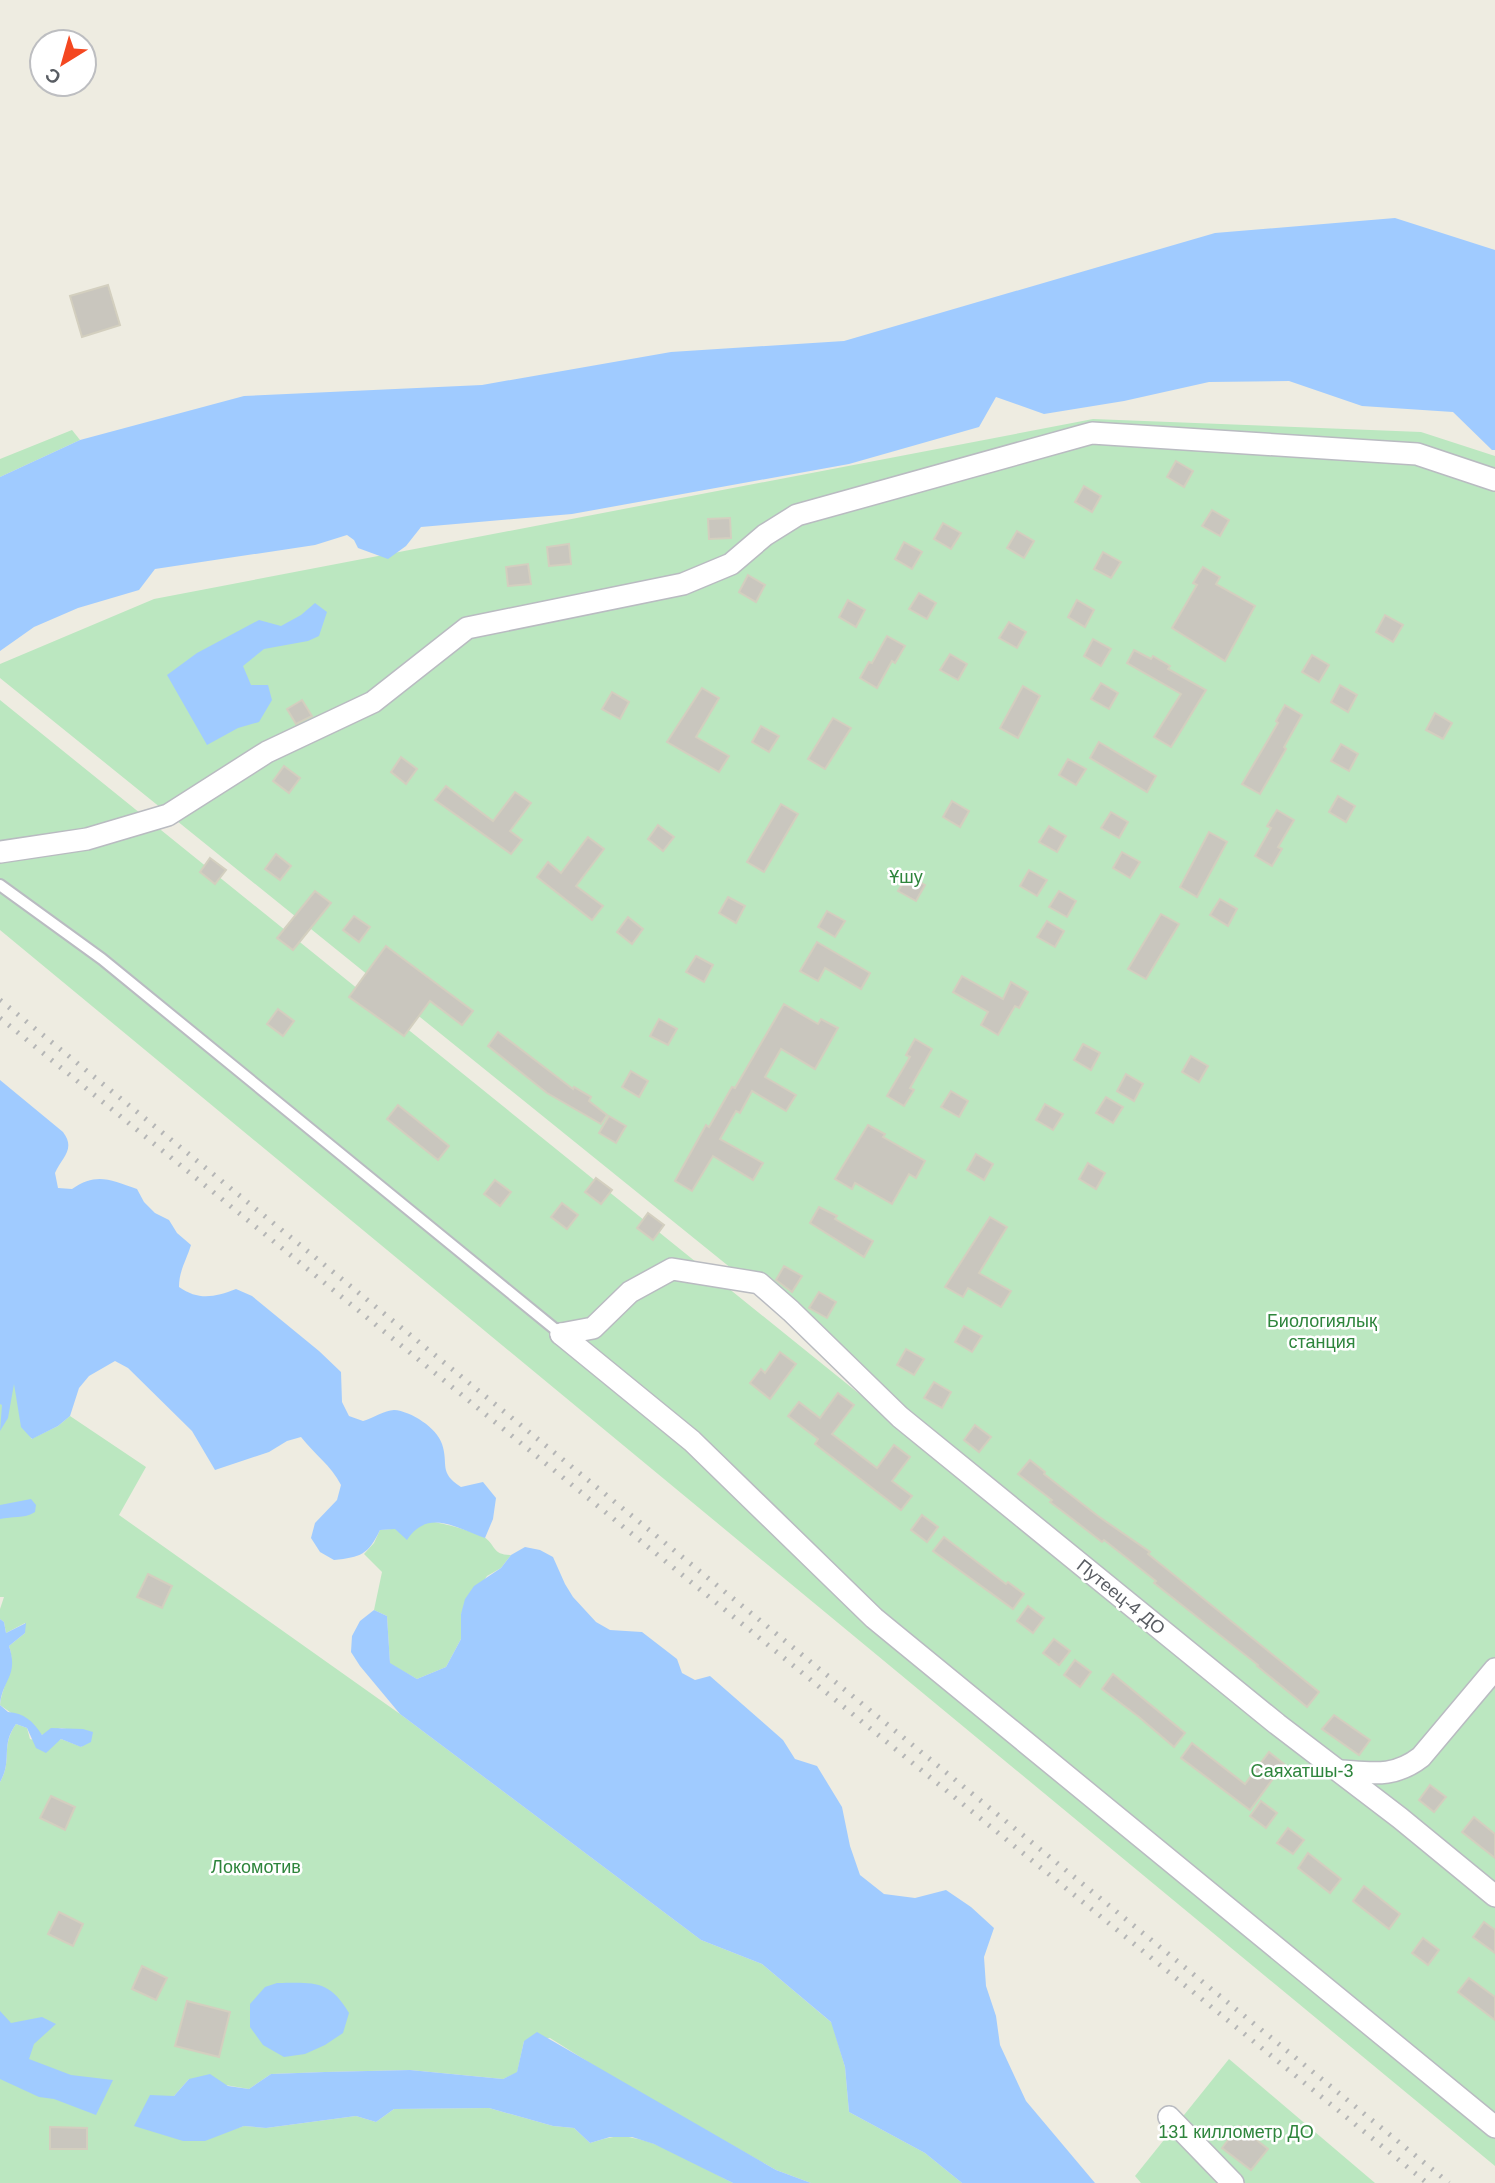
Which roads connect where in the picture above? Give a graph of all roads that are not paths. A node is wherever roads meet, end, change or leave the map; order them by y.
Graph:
1 (1495, 480) edge
2 (0, 852) edge
3 (0, 885) edge
4 (561, 1334) junction
5 (1495, 1669) edge
6 (1341, 1771) junction
7 (1495, 1896) edge
8 (1169, 2117) dead end
9 (1495, 2127) edge
10 (1233, 2183) edge

1 - 2 street
3 - 4 lane
4 - 6 street, Путеец-4 ДО
4 - 9 street
5 - 6 street
6 - 7 street, Путеец-4 ДО
8 - 10 street

